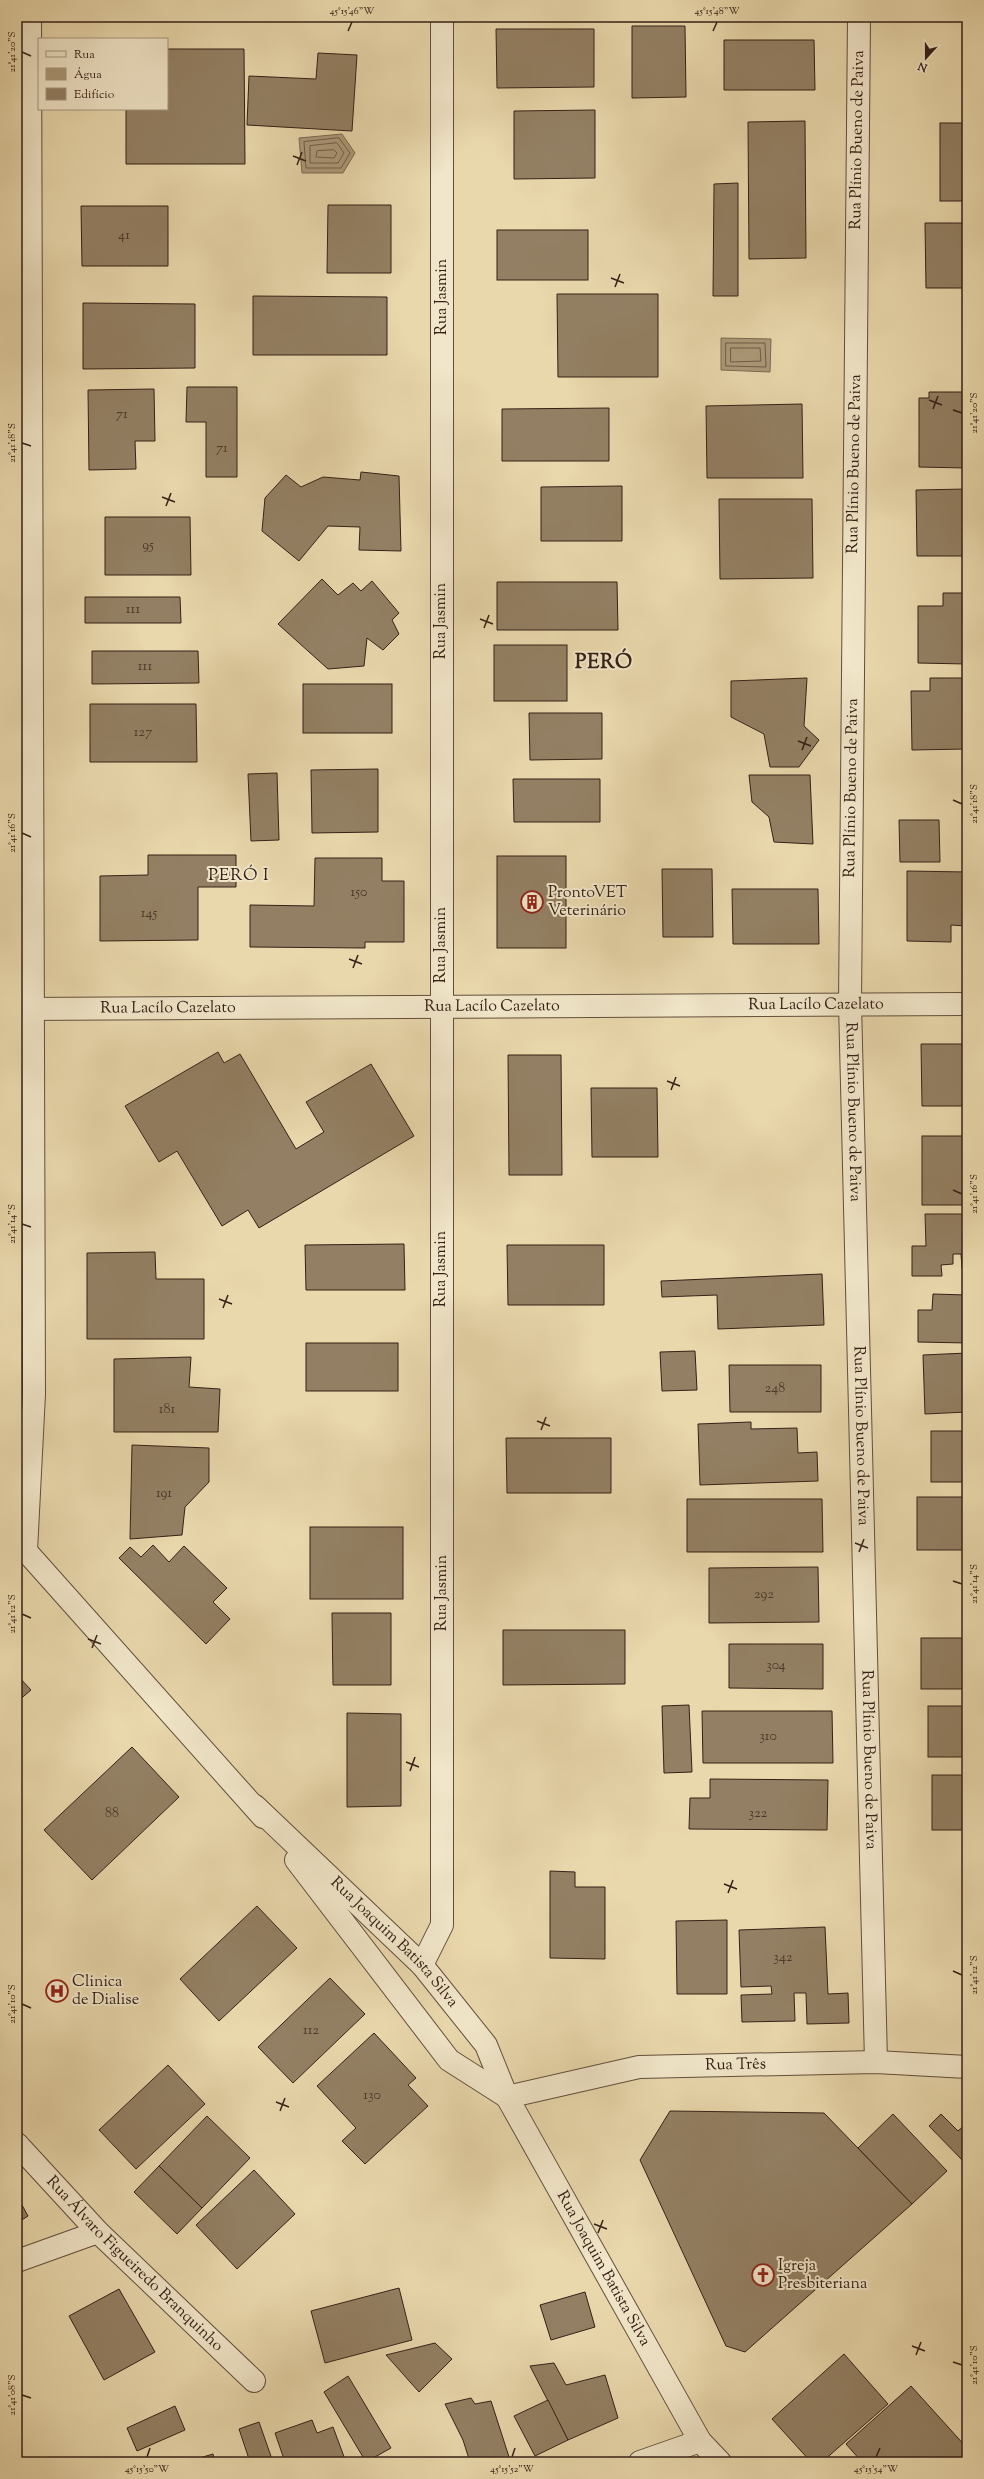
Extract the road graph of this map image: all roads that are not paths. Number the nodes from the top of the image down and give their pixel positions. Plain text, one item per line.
1 (30, 17) edge
2 (442, 17) edge
3 (859, 17) edge
4 (850, 1003) junction
5 (967, 1004) edge
6 (441, 1006) junction
7 (25, 1009) edge
8 (22, 1546) edge
9 (255, 1806) junction
10 (422, 1965) junction
11 (876, 2062) junction
12 (967, 2067) edge
13 (508, 2097) junction
14 (17, 2144) edge
15 (98, 2232) junction
16 (17, 2261) edge
17 (254, 2381) dead end
18 (700, 2440) junction
19 (640, 2462) edge
20 (720, 2462) edge

1 - 7 street
2 - 6 street, Rua Jasmin
3 - 4 street, Rua Plínio Bueno de Paiva
4 - 5 street, Rua Lacílo Cazelato
4 - 6 street, Rua Lacílo Cazelato
4 - 11 street, Rua Plínio Bueno de Paiva
6 - 7 street, Rua Lacílo Cazelato
6 - 10 street, Rua Jasmin
7 - 8 street
8 - 9 street, Rua Joaquim Batista Silva
9 - 10 street, Rua Joaquim Batista Silva
9 - 13 street, Rua Joaquim Batista Silva
10 - 13 street, Rua Joaquim Batista Silva
11 - 12 street, Rua Três
11 - 13 street, Rua Três
13 - 18 street, Rua Joaquim Batista Silva
14 - 15 street, Rua Álvaro Figueiredo Branquinho
15 - 16 street
15 - 17 street, Rua Álvaro Figueiredo Branquinho
18 - 19 street
18 - 20 street, Rua Joaquim Batista Silva

